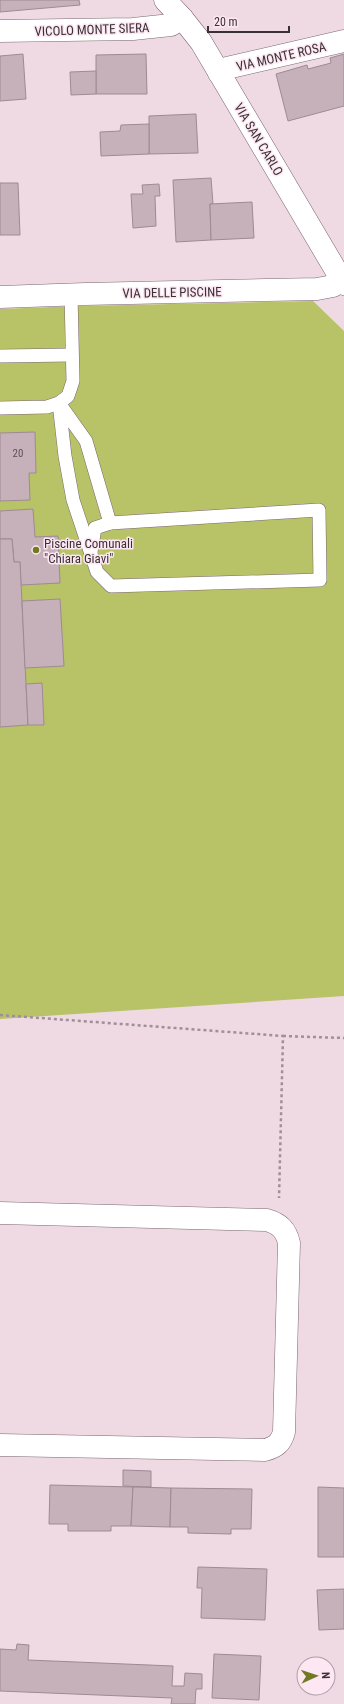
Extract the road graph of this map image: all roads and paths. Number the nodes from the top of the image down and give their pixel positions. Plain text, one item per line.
1 (165, 0) edge
2 (182, 18) junction
3 (0, 31) edge
4 (344, 41) edge
5 (219, 73) junction
6 (343, 282) edge
7 (71, 294) junction
8 (0, 297) edge
9 (72, 355) junction
10 (0, 356) edge
11 (59, 403) junction
12 (0, 408) edge
13 (110, 523) junction
14 (91, 554) junction
15 (0, 1015) edge
16 (283, 1036) junction
17 (344, 1038) edge
18 (0, 1213) edge
19 (276, 1222) junction
20 (0, 1445) edge

1 - 2 street, VIA SAN CARLO
2 - 3 street, VICOLO MONTE SIERA
2 - 5 street, VIA SAN CARLO
4 - 5 street, VIA MONTE ROSA
5 - 6 street, VIA SAN CARLO
6 - 7 street, VIA DELLE PISCINE
7 - 8 street, VIA DELLE PISCINE
7 - 9 lane
9 - 10 lane
9 - 11 lane
11 - 12 lane
11 - 13 lane
11 - 14 lane
13 - 14 lane
13 - 14 lane
15 - 16 path
16 - 17 path
16 - 19 path
18 - 19 street
19 - 20 street

